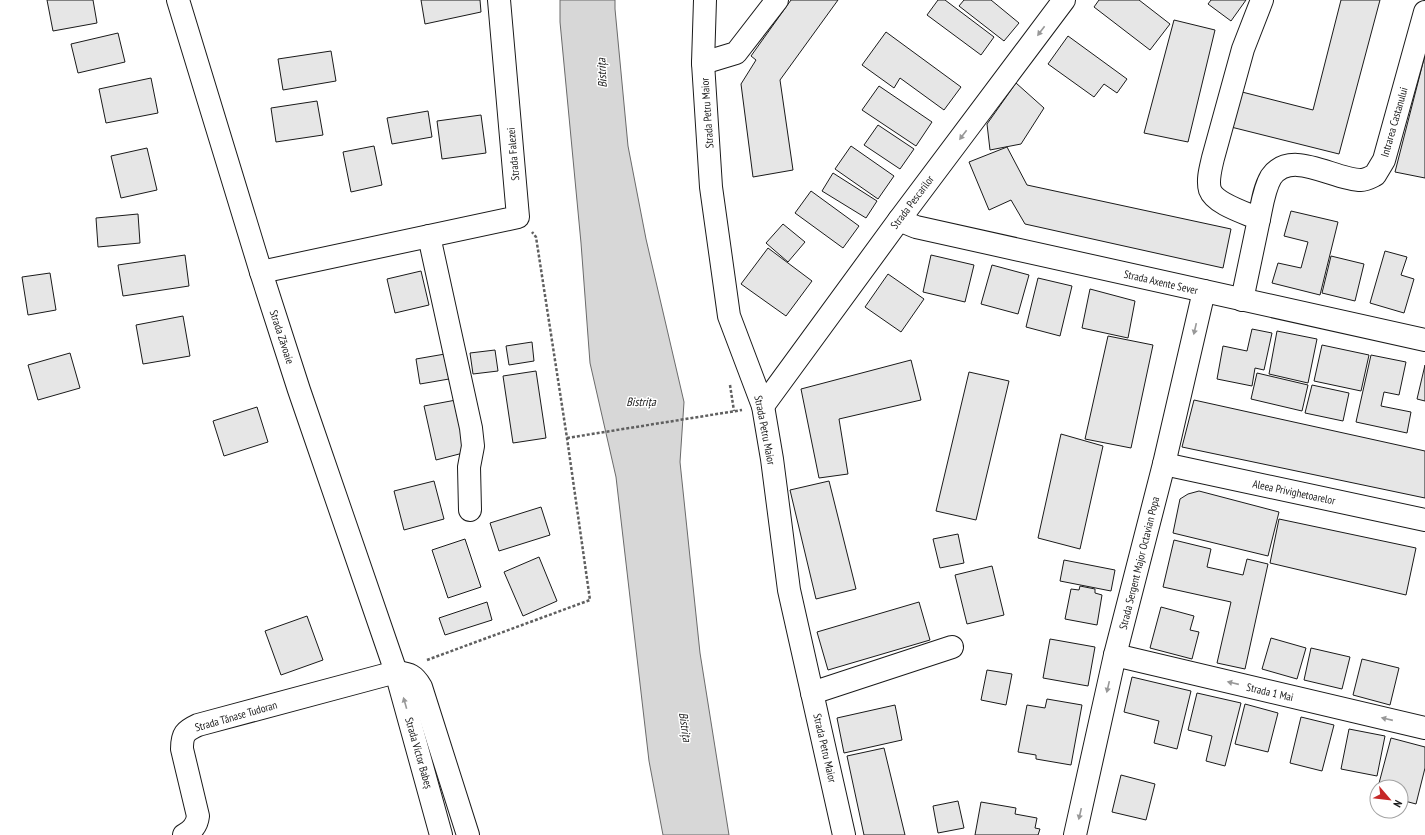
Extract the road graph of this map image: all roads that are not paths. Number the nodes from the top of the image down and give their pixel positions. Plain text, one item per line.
1 (178, 0) edge
2 (500, 0) edge
3 (706, 0) edge
4 (777, 0) edge
5 (1064, 0) edge
6 (1262, 0) edge
7 (1425, 12) edge
8 (704, 63) junction
9 (1259, 219) junction
10 (899, 220) junction
11 (429, 236) junction
12 (261, 272) junction
13 (1204, 291) junction
14 (1242, 300) junction
15 (1425, 340) edge
16 (763, 406) junction
17 (1164, 464) junction
18 (470, 510) dead end
19 (1425, 520) edge
20 (952, 647) dead end
21 (1116, 655) junction
22 (396, 672) junction
23 (812, 693) junction
24 (1425, 728) edge
25 (184, 835) edge
26 (442, 835) edge
27 (468, 835) edge
28 (844, 835) edge
29 (1075, 835) edge

1 - 12 street, Strada Zăvoaie
2 - 11 street, Strada Falezei
3 - 8 street, Strada Petru Maior
4 - 8 street
5 -> 10 street, Strada Pescarilor
6 - 9 street
7 - 9 street, Intrarea Castanului
8 - 16 street, Strada Petru Maior
9 - 14 street, Intrarea Castanului
10 - 13 street, Strada Axente Sever
10 - 16 street, Strada Pescarilor
11 - 12 street
11 - 18 street
12 - 22 street, Strada Zăvoaie
13 - 14 street, Strada Axente Sever
13 -> 17 street, Strada Sergent Major Octavian Popa
14 - 15 street, Strada Axente Sever
16 - 23 street, Strada Petru Maior
17 - 19 street, Aleea Privighetoarelor
17 - 21 street, Strada Sergent Major Octavian Popa
20 - 23 street
24 -> 21 street, Strada 1 Mai
21 -> 29 street, Strada Sergent Major Octavian Popa
22 - 25 street, Strada Tănase Tudoran
26 -> 22 street, Strada Victor Babeș
22 - 27 street
23 - 28 street, Strada Petru Maior

